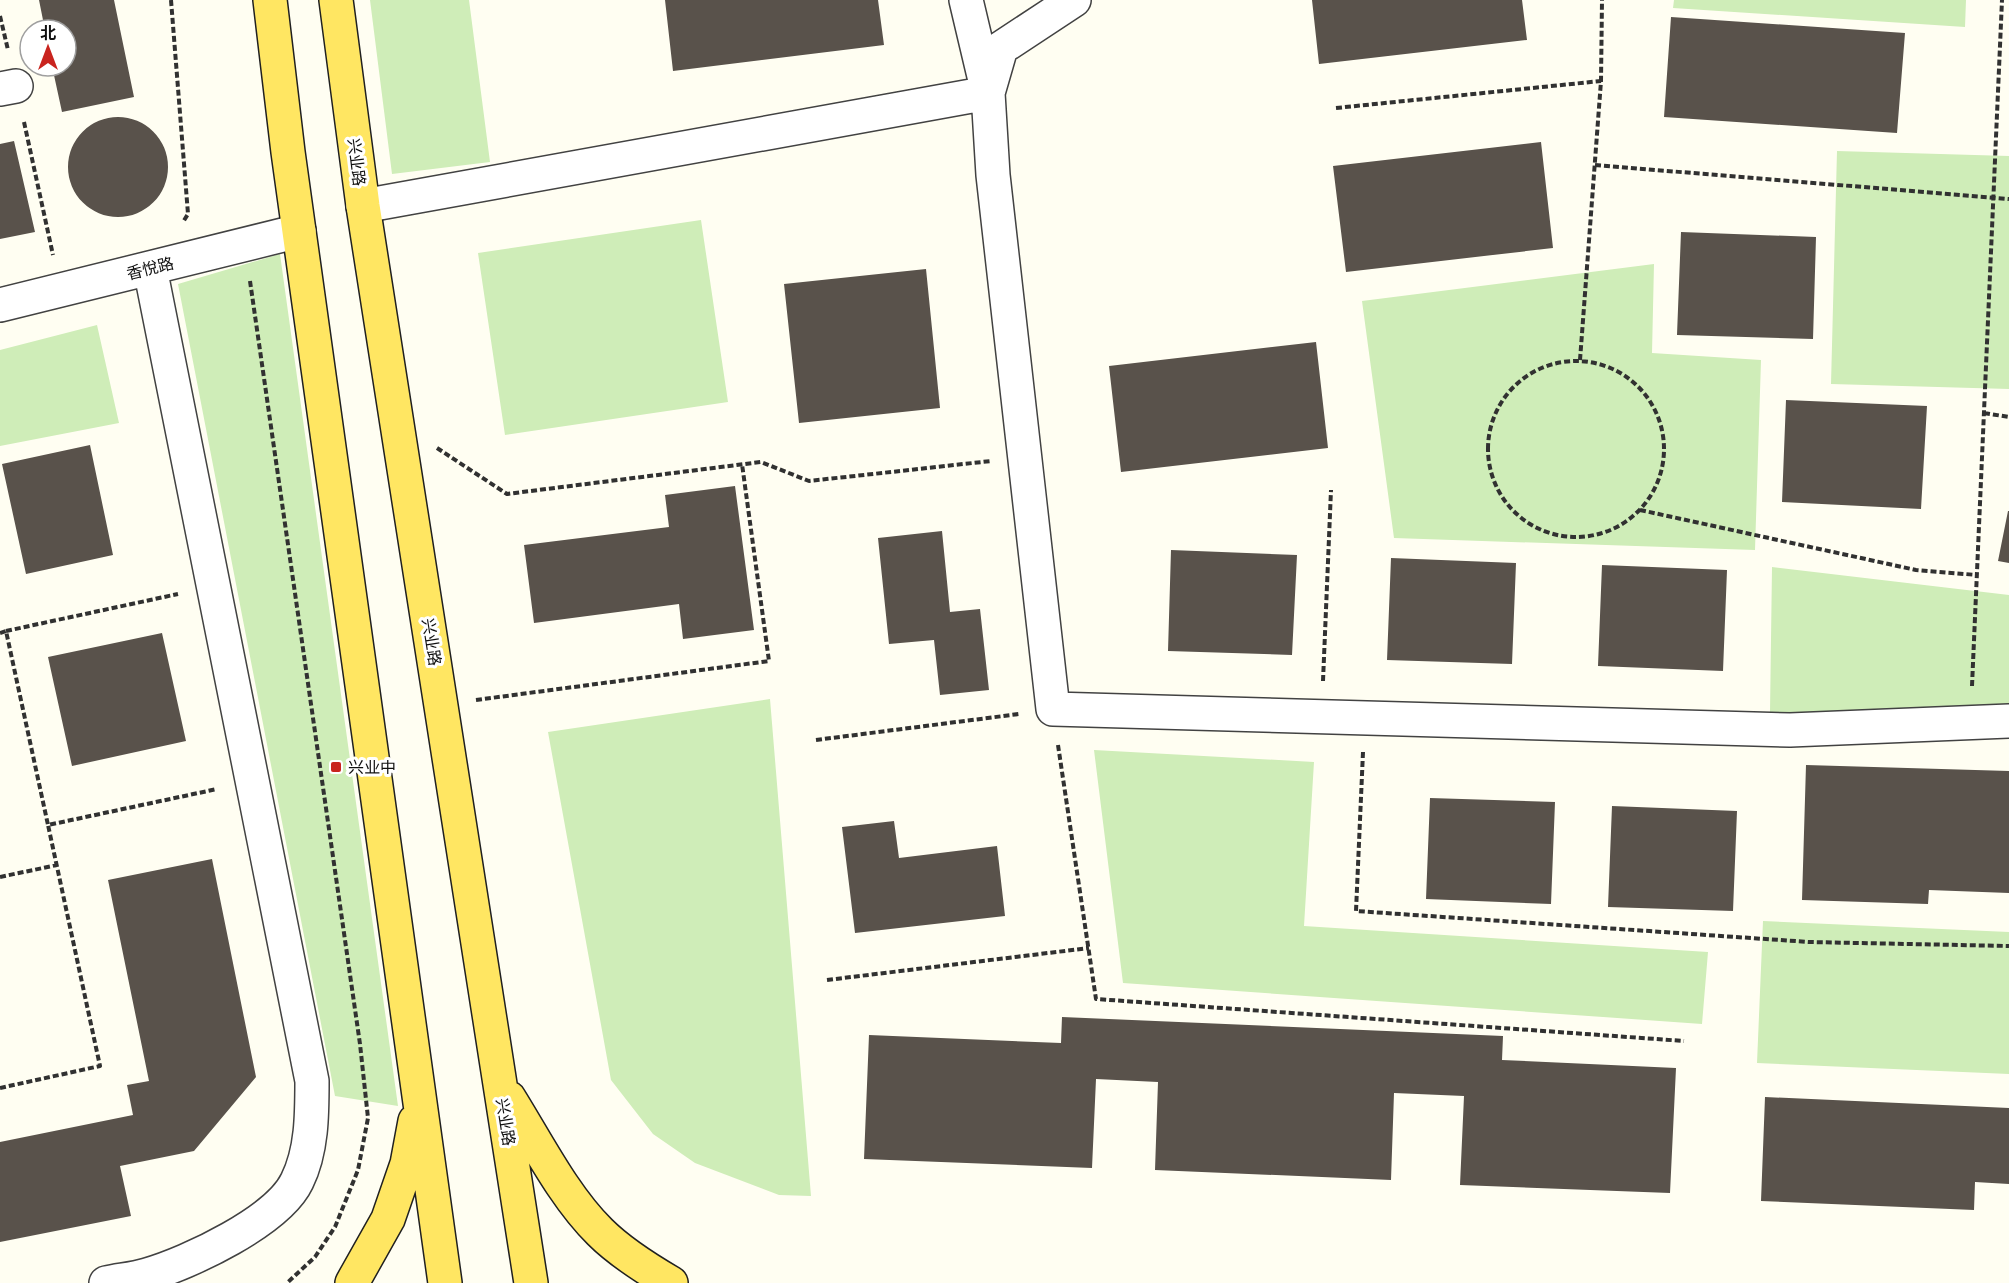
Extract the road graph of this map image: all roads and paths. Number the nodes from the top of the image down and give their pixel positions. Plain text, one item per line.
1 (171, 0) edge
2 (270, 0) edge
3 (336, 0) edge
4 (966, 0) edge
5 (1074, 0) edge
6 (1602, 0) edge
7 (2002, 0) edge
8 (0, 16) edge
9 (1601, 81) junction
10 (8, 87) edge
11 (988, 93) junction
12 (1336, 108) dead end
13 (1595, 165) junction
14 (1994, 197) junction
15 (2009, 200) edge
16 (363, 206) junction
17 (182, 223) dead end
18 (299, 231) junction
19 (244, 245) junction
20 (150, 268) junction
21 (61, 290) junction
22 (0, 305) edge
23 (1580, 360) junction
24 (1984, 413) junction
25 (2009, 417) edge
26 (397, 421) junction
27 (1024, 457) junction
28 (742, 464) junction
29 (1331, 490) dead end
30 (1640, 510) junction
31 (1977, 575) junction
32 (213, 586) junction
33 (6, 631) junction
34 (0, 633) edge
35 (442, 705) junction
36 (1053, 709) junction
37 (1321, 717) junction
38 (1364, 718) junction
39 (2009, 721) edge
40 (1971, 723) junction
41 (816, 740) dead end
42 (253, 781) junction
43 (48, 825) junction
44 (57, 865) junction
45 (0, 877) edge
46 (2009, 946) edge
47 (1089, 948) junction
48 (827, 980) dead end
49 (1684, 1041) dead end
50 (501, 1085) junction
51 (0, 1088) edge
52 (419, 1095) junction
53 (106, 1283) edge
54 (286, 1283) edge
55 (352, 1283) edge
56 (445, 1283) edge
57 (531, 1283) edge
58 (671, 1283) edge

1 - 17 path
2 - 18 main road
3 - 16 main road, 兴业路
4 - 11 street
5 - 11 street
6 - 9 path
7 - 14 path
8 - 10 path
9 - 12 path
9 - 13 path
10 - 21 path
11 - 16 street
11 - 27 street
13 - 14 path
13 - 23 path
14 - 15 path
14 - 24 path
16 - 26 main road, 兴业路
18 - 19 street, 香悅路
18 - 52 main road
19 - 20 street, 香悅路
19 - 54 path
20 - 21 street, 香悅路
20 - 32 street
21 - 22 street, 香悅路
23 - 30 path
23 - 30 path
24 - 25 path
24 - 31 path
26 - 28 path
26 - 35 main road, 兴业路
27 - 28 path
27 - 36 street
28 - 35 path
29 - 37 path
30 - 31 path
31 - 40 path
32 - 33 path
32 - 42 street
33 - 34 path
33 - 43 path
35 - 50 main road, 兴业路
36 - 37 street
36 - 41 path
36 - 47 path
37 - 38 street
38 - 40 street
38 - 46 path
39 - 40 street
42 - 43 path
42 - 53 street
43 - 44 path
44 - 45 path
44 - 51 path
47 - 48 path
47 - 49 path
50 - 57 main road, 兴业路
50 - 58 main road
52 - 55 main road
52 - 56 main road

